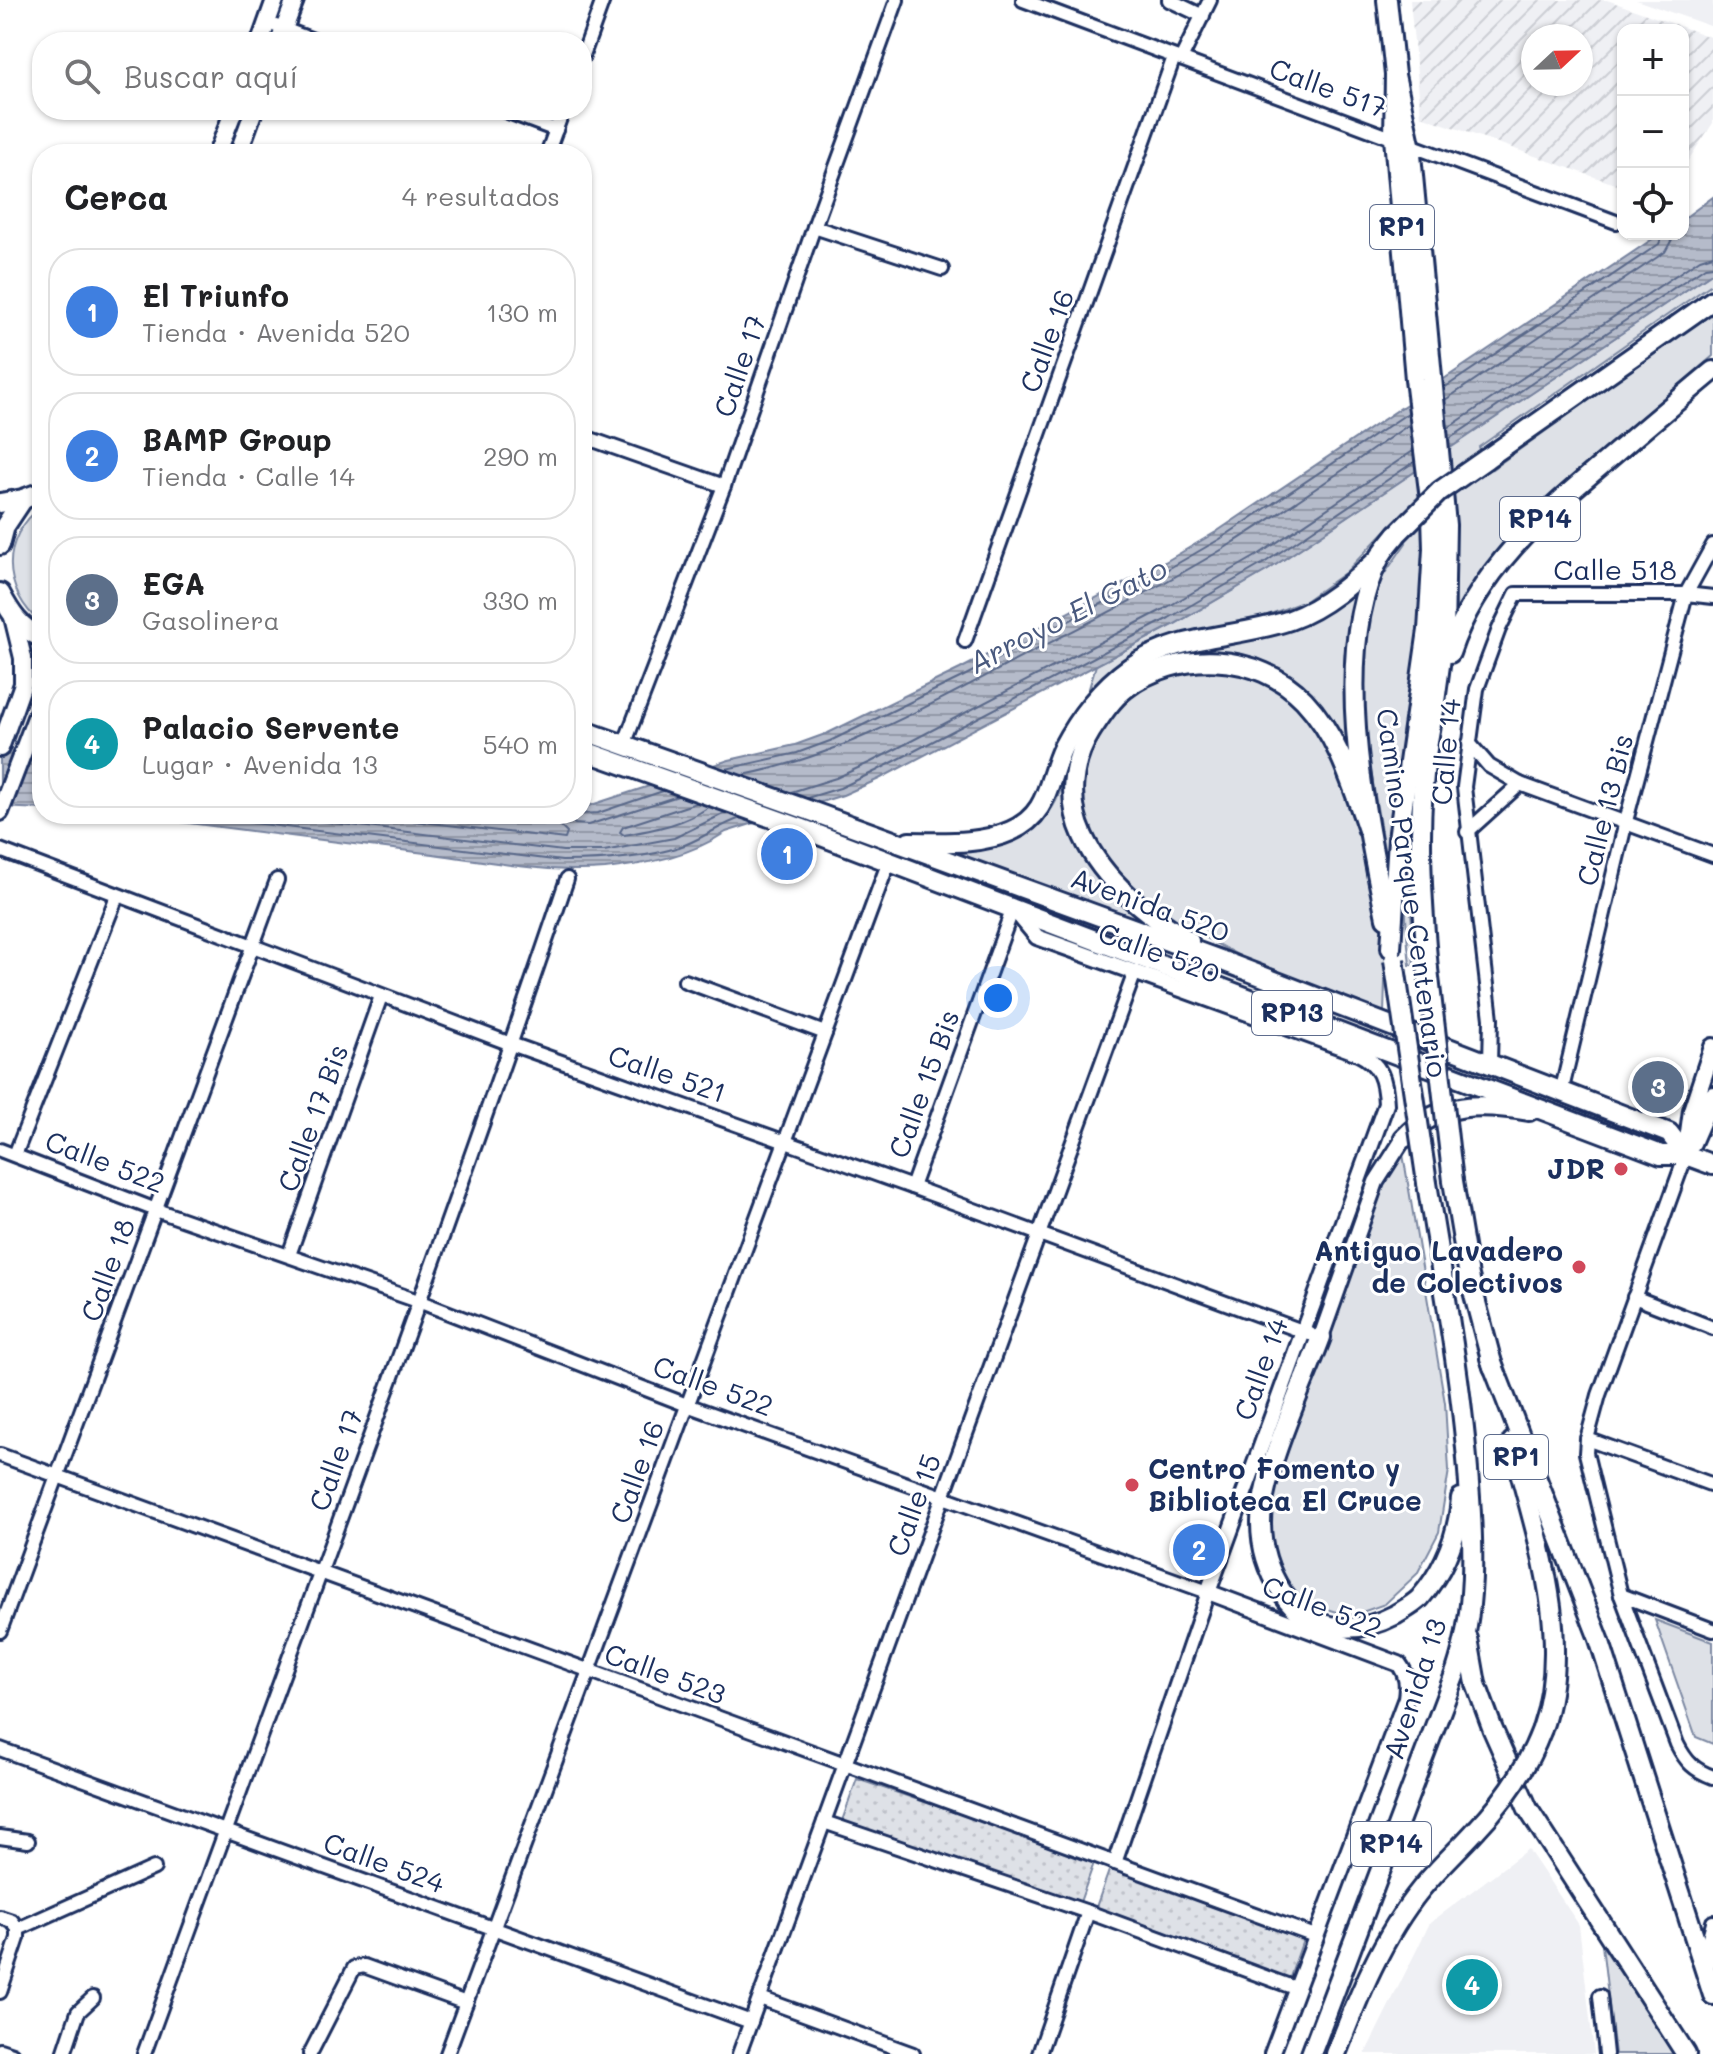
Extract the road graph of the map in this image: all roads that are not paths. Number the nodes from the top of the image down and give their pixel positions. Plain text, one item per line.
1 (275, 0) edge
2 (295, 0) edge
3 (603, 0) edge
4 (897, 0) edge
5 (1023, 0) edge
6 (1169, 0) edge
7 (1210, 0) edge
8 (1387, 0) edge
9 (1203, 16) junction
10 (267, 23) junction
11 (264, 32) edge
12 (277, 32) edge
13 (283, 32) edge
14 (591, 32) edge
15 (1178, 58) junction
16 (230, 120) edge
17 (250, 120) edge
18 (530, 120) edge
19 (560, 120) edge
20 (556, 130) junction
21 (1402, 141) junction
22 (221, 144) edge
23 (242, 144) edge
24 (551, 144) edge
25 (1616, 222) dead end
26 (814, 227) junction
27 (942, 269) dead end
28 (1713, 300) edge
29 (1713, 371) edge
30 (592, 440) edge
31 (1434, 464) junction
32 (724, 486) junction
33 (32, 496) edge
34 (23, 499) junction
35 (0, 503) edge
36 (0, 545) edge
37 (1713, 545) edge
38 (1379, 558) junction
39 (0, 593) edge
40 (1516, 594) joint
41 (1686, 594) junction
42 (1713, 597) edge
43 (13, 617) junction
44 (32, 633) edge
45 (965, 641) dead end
46 (1433, 716) junction
47 (32, 728) edge
48 (592, 734) edge
49 (1469, 743) junction
50 (624, 745) junction
51 (0, 747) edge
52 (592, 754) edge
53 (1520, 784) junction
54 (0, 812) edge
55 (1626, 821) junction
56 (1368, 830) junction
57 (1467, 832) junction
58 (894, 841) junction
59 (0, 850) edge
60 (1713, 855) edge
61 (889, 861) junction
62 (567, 879) dead end
63 (277, 880) dead end
64 (117, 896) junction
65 (1013, 908) junction
66 (252, 948) junction
67 (1392, 954) junction
68 (1220, 960) junction
69 (1135, 972) junction
70 (685, 981) dead end
71 (381, 996) junction
72 (825, 1033) junction
73 (511, 1044) junction
74 (1713, 1047) edge
75 (1490, 1064) junction
76 (1382, 1074) joint
77 (1561, 1093) junction
78 (1713, 1095) edge
79 (1571, 1119) junction
80 (1404, 1138) joint
81 (785, 1141) junction
82 (0, 1150) edge
83 (15, 1155) junction
84 (1686, 1155) junction
85 (1713, 1165) edge
86 (1427, 1183) joint
87 (912, 1187) junction
88 (156, 1210) junction
89 (1039, 1236) junction
90 (289, 1255) junction
91 (1634, 1297) junction
92 (418, 1301) junction
93 (1713, 1328) edge
94 (1302, 1331) junction
95 (1321, 1337) junction
96 (1490, 1358) junction
97 (687, 1405) junction
98 (1587, 1439) junction
99 (0, 1455) edge
100 (1468, 1468) junction
101 (57, 1476) junction
102 (1713, 1485) edge
103 (943, 1496) junction
104 (321, 1572) junction
105 (1208, 1592) junction
106 (1621, 1595) junction
107 (1713, 1630) edge
108 (0, 1631) edge
109 (1467, 1633) junction
110 (589, 1672) junction
111 (0, 1749) edge
112 (845, 1765) junction
113 (1713, 1777) edge
114 (824, 1822) junction
115 (225, 1831) junction
116 (0, 1837) edge
117 (28, 1841) dead end
118 (1115, 1863) junction
119 (154, 1868) dead end
120 (1088, 1912) junction
121 (0, 1917) edge
122 (1713, 1922) edge
123 (18, 1929) junction
124 (494, 1929) junction
125 (1315, 1936) junction
126 (1710, 1987) edge
127 (1295, 1988) junction
128 (0, 1992) edge
129 (1600, 1996) dead end
130 (93, 1998) dead end
131 (760, 1998) junction
132 (466, 2003) junction
133 (751, 2022) junction
134 (0, 2050) edge
135 (12, 2054) edge
136 (64, 2054) edge
137 (144, 2054) edge
138 (310, 2054) edge
139 (447, 2054) edge
140 (739, 2054) edge
141 (913, 2054) edge
142 (1039, 2054) edge
143 (1272, 2054) edge
144 (1311, 2054) edge
145 (1336, 2054) edge
146 (1606, 2054) edge
147 (1686, 2054) edge

1 - 10 main road
2 - 13 main road
3 - 14 street
4 - 26 street, Calle 17
5 - 15 street, Calle 517
6 - 9 street
7 - 9 street, Calle 16
8 - 21 main road, RP1
9 - 15 street, Calle 16
10 - 11 main road
10 - 12 street
15 - 21 street, Calle 517
15 - 45 street, Calle 16
16 - 22 main road
17 - 23 main road
18 - 20 street
19 - 20 street
20 - 24 street
21 - 25 street, Calle 517
21 - 31 main road, RP1
21 - 31 main road, RP1
26 - 27 street
26 - 32 street, Calle 17
28 - 38 main road, Camino Parque Centenario / RP14, bridge
29 - 46 main road, Camino Parque Centenario / RP14
30 - 32 street
31 - 46 main road, RP1
31 - 67 main road, RP1
32 - 50 street, Calle 17
33 - 34 main road
34 - 35 main road
34 - 36 main road
37 - 41 street, Calle 13 Bis
38 - 56 main road, Camino Parque Centenario / RP14
38 - 58 main road
39 - 43 main road
40 - 41 street, Calle 518
40 - 49 street, Calle 14
41 - 42 street, Calle 518
41 - 55 street, Calle 13 Bis
43 - 44 main road
43 - 51 main road
46 - 96 main road, Camino Parque Centenario / RP1, bridge
47 - 54 main road
48 - 50 main road, Avenida 520 / RP13
49 - 53 street
49 - 57 street, Calle 14
50 - 58 main road, Avenida 520 / RP13
52 - 61 main road, Avenida 520 / RP13
53 - 55 street
53 - 57 street
55 - 60 street
55 - 77 street, Calle 13 Bis
56 - 67 main road, Camino Parque Centenario / RP14
56 - 68 main road
57 - 75 street, Calle 14
58 - 68 main road, Avenida 520 / RP13
59 - 64 street, Calle 521
61 - 65 main road, Avenida 520 / RP13
61 - 72 street, Calle 16
62 - 73 street, Calle 17
63 - 66 street, Calle 18
64 - 66 street, Calle 521
64 - 83 street
65 - 69 street, Calle 520
65 - 79 main road, Avenida 520 / RP13
65 - 87 street, Calle 15 Bis
66 - 71 street, Calle 521
66 - 88 street, Calle 18
67 - 86 main road, Camino Parque Centenario / RP1, bridge
68 - 75 main road, Avenida 520 / RP13
69 - 76 street, Calle 520
69 - 89 street, Calle 15
70 - 72 street
71 - 73 street, Calle 521
71 - 90 street, Calle 17 Bis
72 - 81 street, Calle 16
73 - 81 street, Calle 521
73 - 92 street, Calle 17
74 - 84 main road
75 - 77 main road, Avenida 520 / RP13
76 - 94 street, Calle 14
77 - 84 main road, Avenida 520 / RP13
78 - 84 main road
79 - 80 main road
79 - 84 main road, Avenida 520 / RP13
80 - 95 street, Calle 14
81 - 87 street, Calle 521
81 - 97 street, Calle 16
82 - 83 street, Calle 522
83 - 88 street, Calle 522
84 - 85 main road, Avenida 520 / RP13
84 - 91 street
86 - 100 main road, Avenida 13 / RP1
87 - 89 street, Calle 521
88 - 90 street, Calle 522
88 - 101 street, Calle 18
89 - 94 street, Calle 521
89 - 103 street, Calle 15
90 - 92 street, Calle 522
91 - 93 street
91 - 98 street
92 - 97 street, Calle 522
92 - 104 street, Calle 17
94 - 95 street, Calle 521
94 - 105 street, Calle 14
95 - 100 main road
96 - 126 main road
96 - 145 main road, RP1, bridge
97 - 103 street, Calle 522
97 - 110 street, Calle 16
98 - 102 street
98 - 106 street
99 - 101 street, Calle 523
100 - 109 main road, Avenida 13 / RP1
101 - 104 street, Calle 523
101 - 108 street, Calle 18
103 - 105 street, Calle 522
103 - 112 street, Calle 15
104 - 110 street, Calle 523
104 - 115 street, Calle 17
105 - 118 street, Calle 14
105 - 125 street, Calle 522
106 - 107 street
106 - 113 street
109 - 144 main road, Avenida 13 / RP14
109 - 147 main road, RP1
110 - 112 street, Calle 523
110 - 124 street, Calle 16
111 - 115 street, Calle 524
112 - 114 street, Calle 15
112 - 118 street, Calle 523
114 - 120 street
114 - 131 street, Calle 15
115 - 124 street, Calle 524
115 - 137 street, Calle 17
116 - 117 street
118 - 125 street, Calle 523
119 - 123 street
120 - 127 street
120 - 142 street
121 - 123 street
122 - 126 street
123 - 128 street
124 - 132 street, Calle 16
124 - 133 street, Calle 524
125 - 127 street
127 - 143 street
129 - 146 street
130 - 136 street
131 - 133 street, Calle 15
131 - 141 street
132 - 138 street
132 - 139 street, Calle 16
133 - 140 street, Calle 15
134 - 135 street

